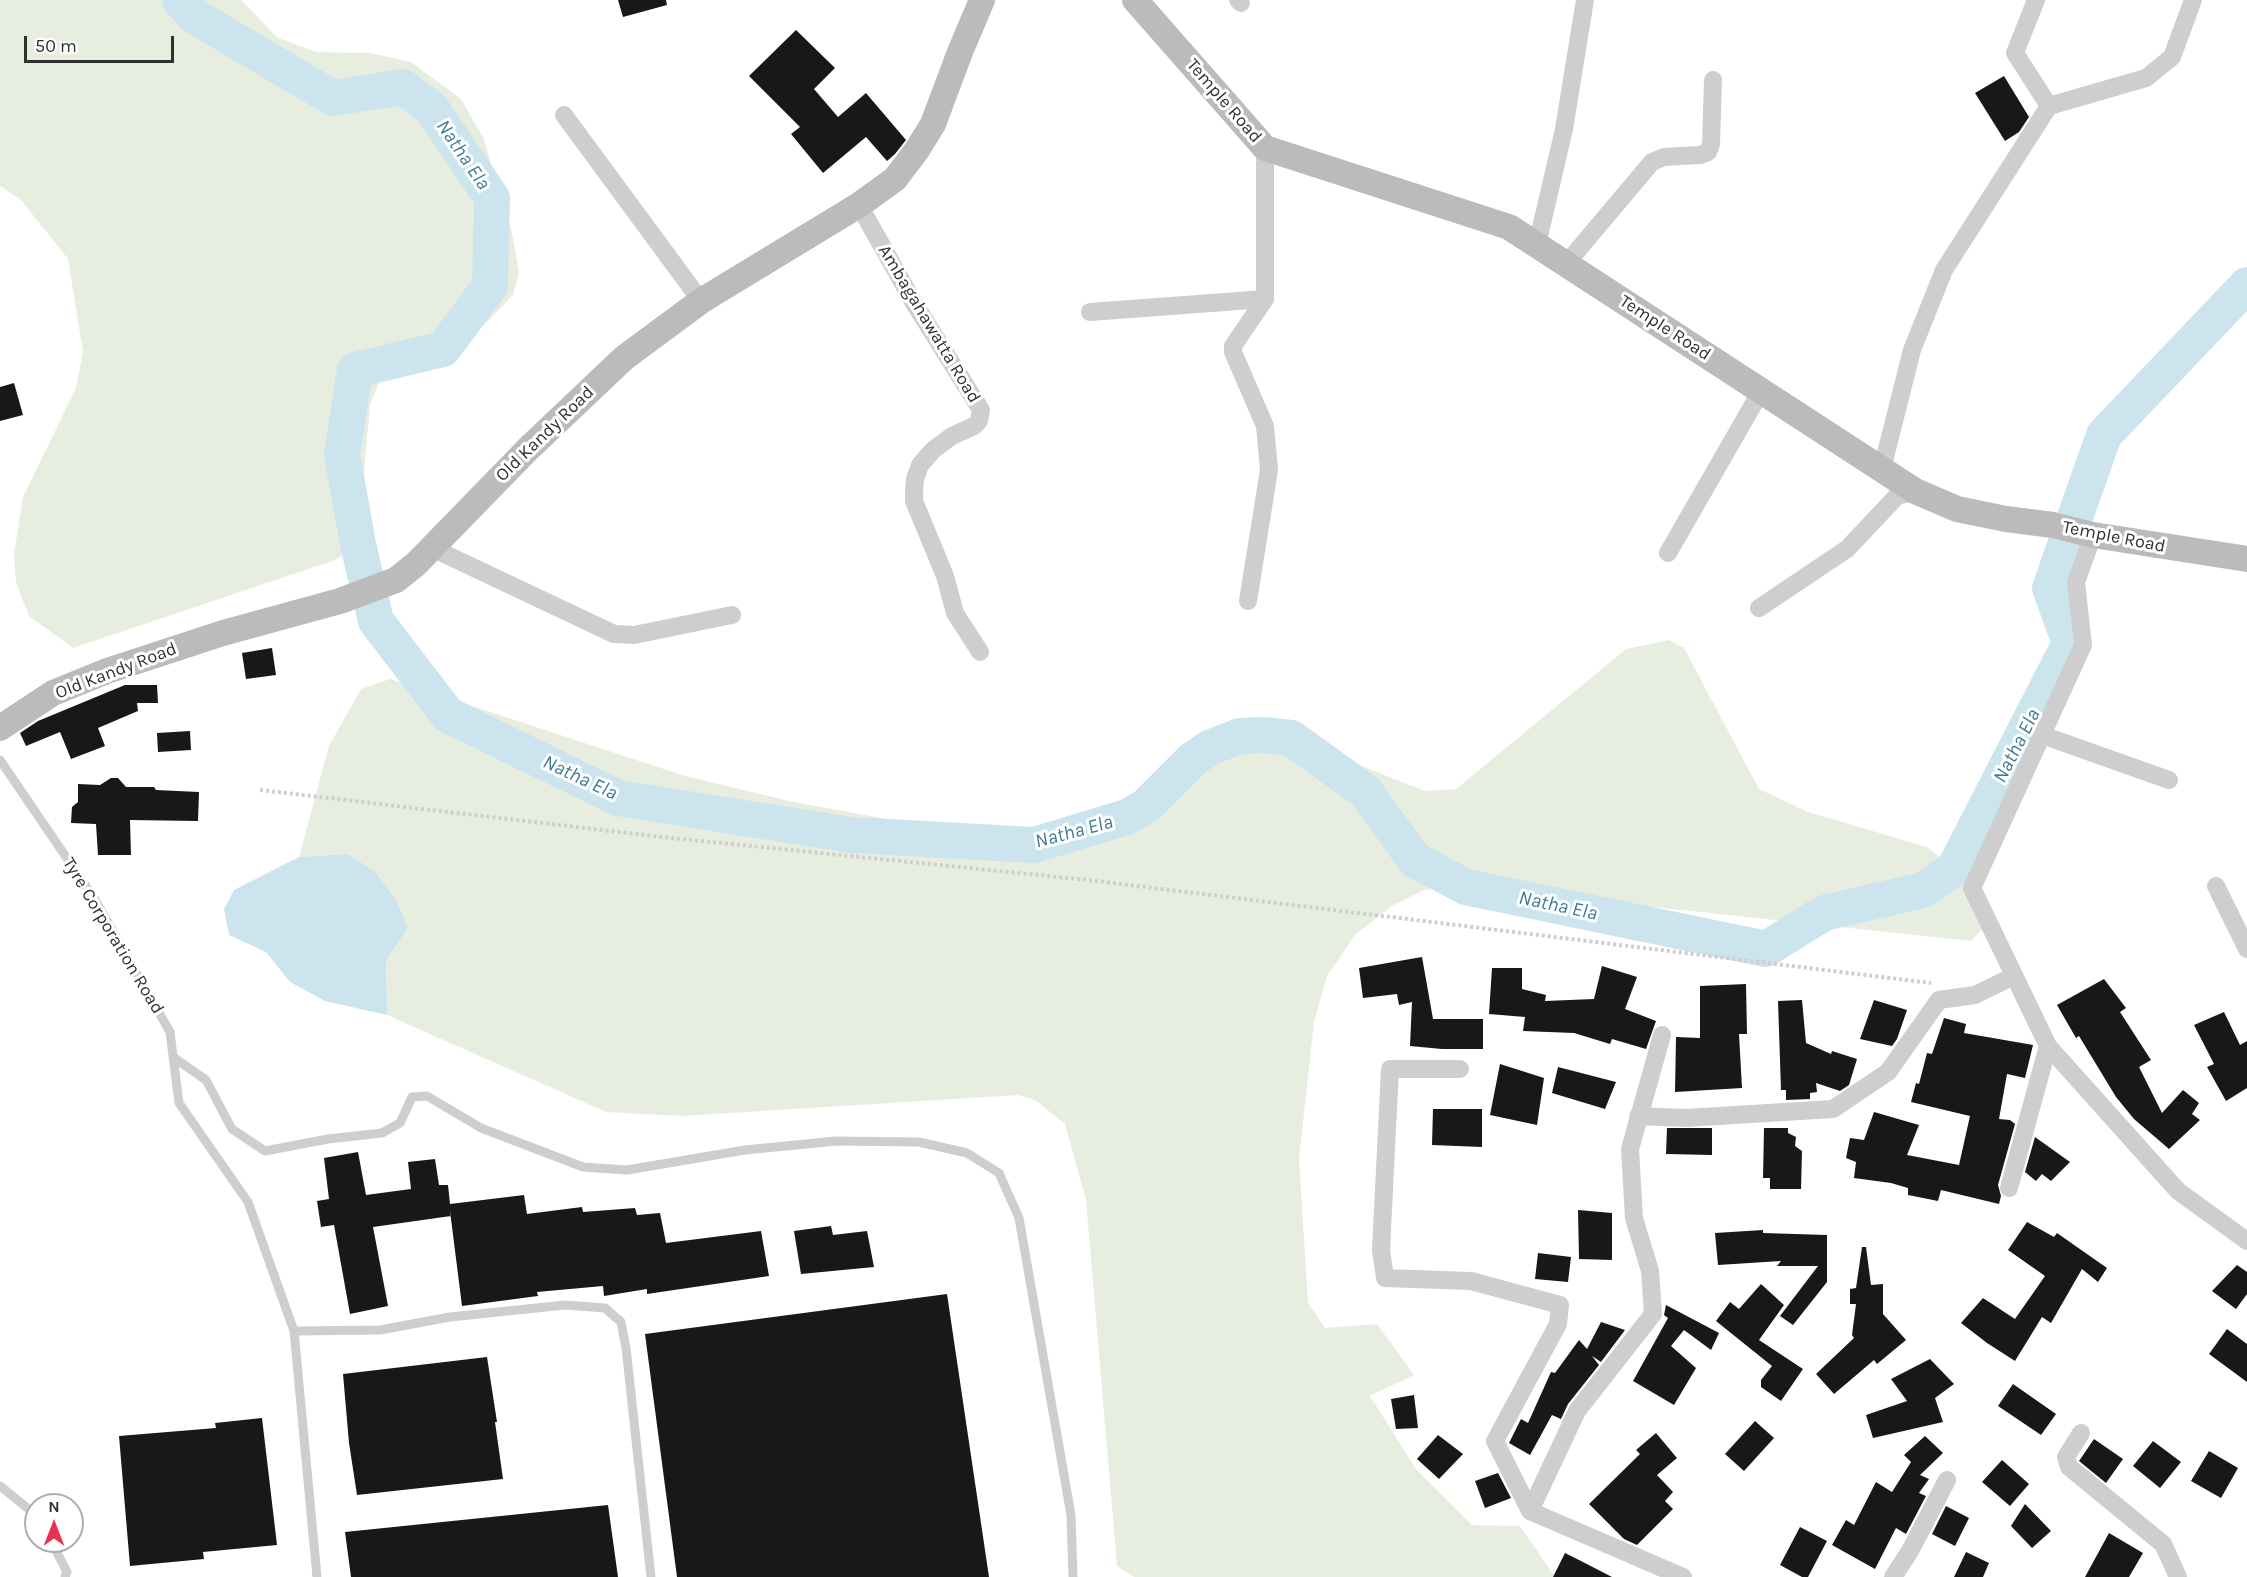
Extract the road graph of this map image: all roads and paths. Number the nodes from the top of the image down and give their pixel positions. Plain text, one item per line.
1 (982, 0) edge
2 (1135, 0) edge
3 (1585, 0) edge
4 (2036, 0) edge
5 (2193, 0) edge
6 (1713, 80) dead end
7 (2049, 106) junction
8 (564, 115) dead end
9 (1265, 148) junction
10 (859, 205) junction
11 (1537, 245) junction
12 (1566, 264) junction
13 (1265, 298) junction
14 (701, 301) junction
15 (1090, 312) dead end
16 (1761, 391) junction
17 (1882, 469) junction
18 (1916, 491) junction
19 (2093, 535) junction
20 (432, 548) junction
21 (1668, 553) dead end
22 (2247, 559) edge
23 (1248, 601) dead end
24 (1759, 608) dead end
25 (732, 615) dead end
26 (980, 652) dead end
27 (0, 728) edge
28 (2042, 735) junction
29 (0, 760) edge
30 (2169, 780) dead end
31 (260, 790) dead end
32 (2216, 886) dead end
33 (2247, 949) edge
34 (2014, 976) junction
35 (1942, 986) dead end
36 (1662, 1035) dead end
37 (2048, 1046) junction
38 (173, 1057) junction
39 (1460, 1069) dead end
40 (1638, 1116) junction
41 (2009, 1188) dead end
42 (2247, 1241) edge
43 (294, 1331) junction
44 (2082, 1433) dead end
45 (1947, 1480) dead end
46 (0, 1486) edge
47 (24, 1505) edge
48 (1530, 1510) junction
49 (57, 1553) edge
50 (65, 1577) edge
51 (317, 1577) edge
52 (651, 1577) edge
53 (1073, 1577) edge
54 (1683, 1577) edge
55 (1893, 1577) edge
56 (2178, 1577) edge

1 - 10 street, Old Kandy Road
2 - 9 street, Temple Road
3 - 11 street
4 - 7 street
5 - 7 street
6 - 12 street
7 - 17 street
8 - 14 street
9 - 11 street, Temple Road
9 - 13 street
10 - 14 street, Old Kandy Road
10 - 26 street, Ambagahawatta Road
11 - 12 street, Temple Road
12 - 16 street, Temple Road
13 - 15 street
13 - 23 street
14 - 20 street, Old Kandy Road
16 - 17 street, Temple Road
16 - 21 street
17 - 18 street, Temple Road
18 - 19 street, Temple Road
18 - 24 street
19 - 22 street, Temple Road
19 - 28 street
20 - 25 street
20 - 27 street, Old Kandy Road
28 - 30 street
28 - 34 street
29 - 38 lane, Tyre Corporation Road
31 - 35 path
32 - 33 street
34 - 37 street
34 - 40 street
36 - 40 street
37 - 41 street
37 - 42 street
38 - 43 lane, Tyre Corporation Road
38 - 53 lane
39 - 48 street
40 - 48 street
43 - 51 lane, Tyre Corporation Road
43 - 52 lane
44 - 56 street
45 - 55 street
46 - 47 lane
48 - 54 street
49 - 50 lane

